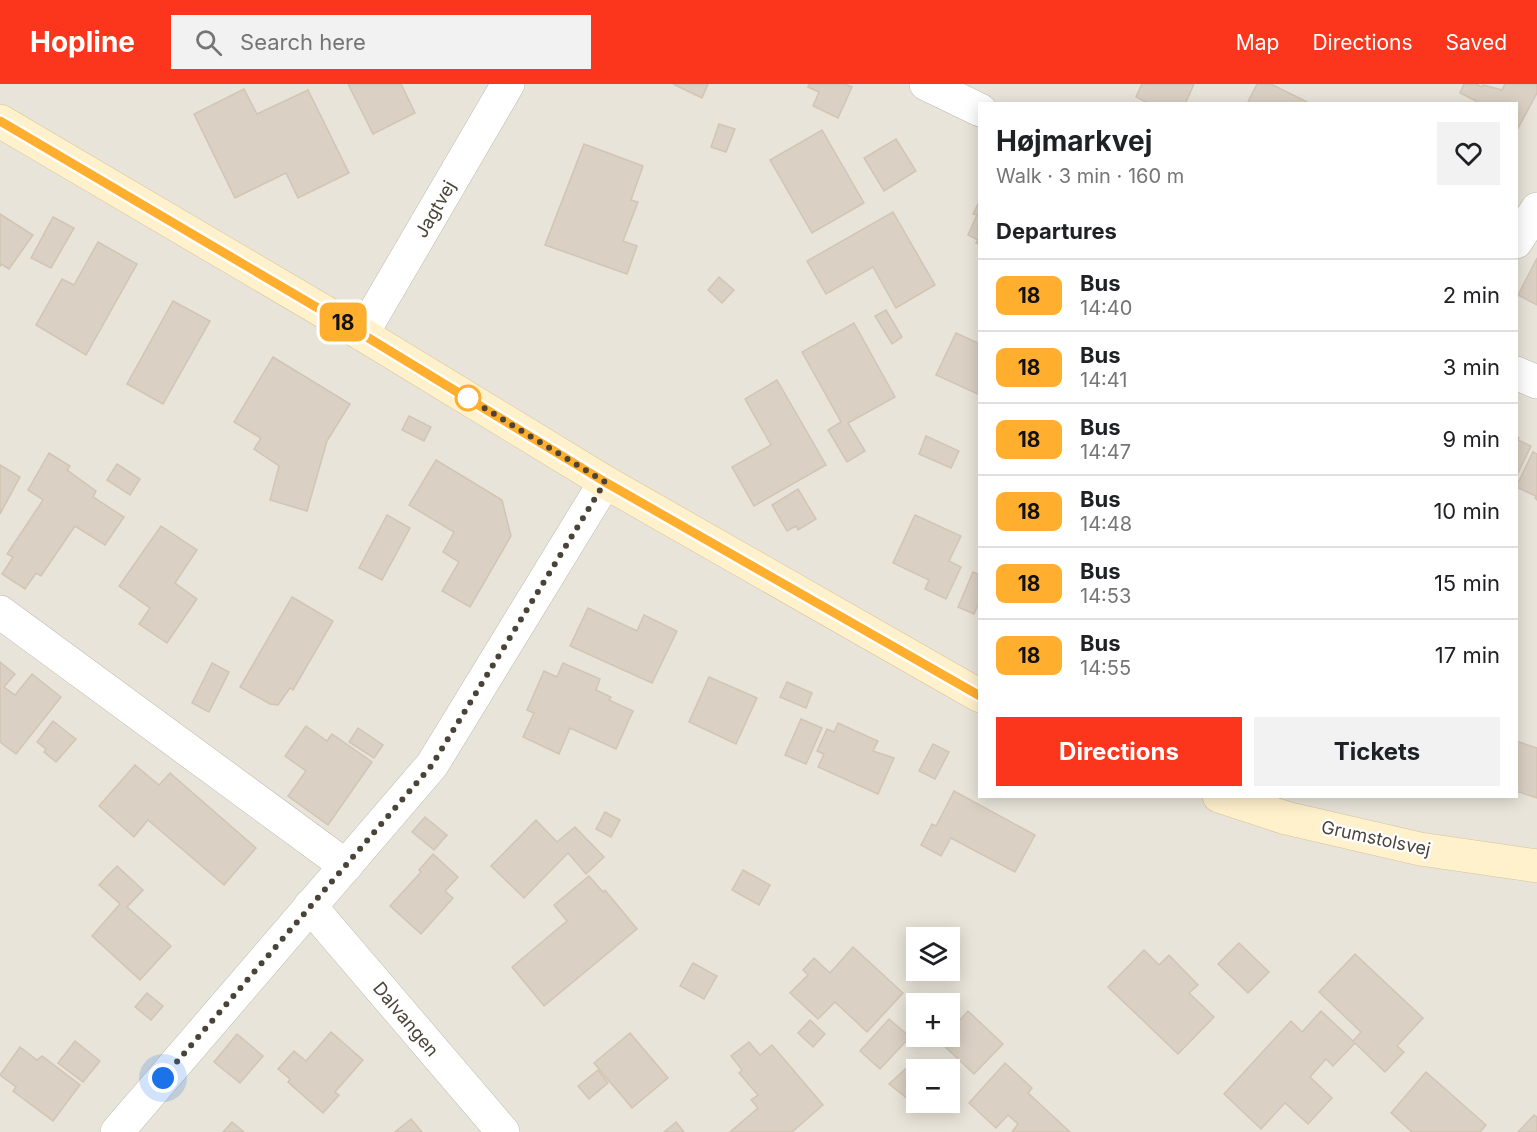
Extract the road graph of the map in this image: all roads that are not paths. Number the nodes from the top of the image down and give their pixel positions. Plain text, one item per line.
1 (508, 84) edge
2 (926, 84) edge
3 (978, 109) edge
4 (0, 121) edge
5 (1537, 209) edge
6 (1518, 239) edge
7 (362, 334) junction
8 (1518, 374) edge
9 (1537, 382) edge
10 (605, 482) junction
11 (0, 612) edge
12 (978, 695) edge
13 (1225, 798) edge
14 (346, 866) junction
15 (1537, 866) edge
16 (310, 906) junction
17 (117, 1132) edge
18 (502, 1132) edge

1 - 7 street, Jagtvej
2 - 3 street
4 - 7 street
5 - 6 street
7 - 10 street
8 - 9 street
10 - 12 street
10 - 14 street
11 - 14 street
13 - 15 street, Grumstolsvej
14 - 16 street
16 - 17 street
16 - 18 street, Dalvangen

